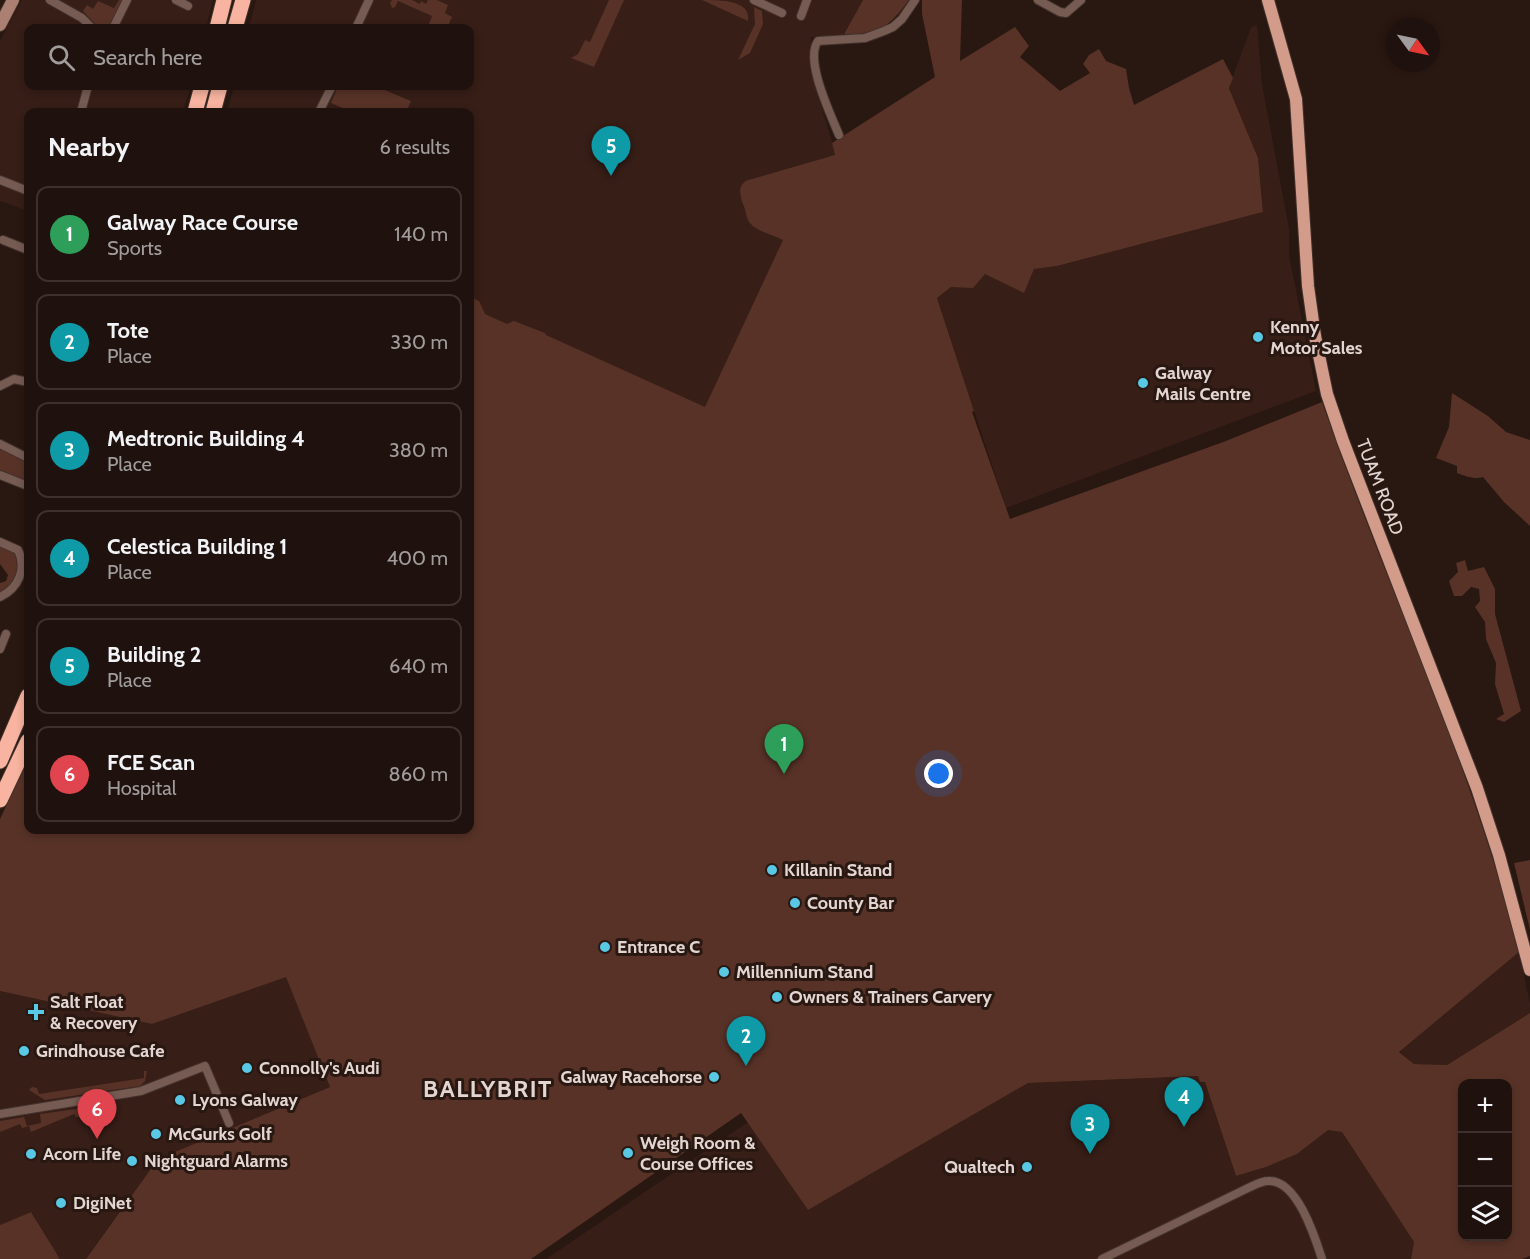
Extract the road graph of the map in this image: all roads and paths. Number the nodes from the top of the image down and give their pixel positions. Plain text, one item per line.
1 (13, 0) edge
2 (50, 0) edge
3 (127, 0) edge
4 (176, 0) edge
5 (243, 0) edge
6 (369, 0) edge
7 (754, 0) edge
8 (807, 0) edge
9 (915, 0) edge
10 (1038, 0) edge
11 (1081, 0) edge
12 (1268, 0) edge
13 (223, 4) edge
14 (188, 6) dead end
15 (782, 13) dead end
16 (801, 16) dead end
17 (0, 24) edge
18 (88, 24) edge
19 (115, 24) edge
20 (218, 24) edge
21 (236, 24) edge
22 (358, 24) edge
23 (87, 90) edge
24 (201, 90) edge
25 (219, 90) edge
26 (330, 90) edge
27 (82, 108) edge
28 (196, 108) edge
29 (214, 108) edge
30 (321, 108) edge
31 (839, 135) dead end
32 (0, 180) edge
33 (24, 189) edge
34 (3, 240) dead end
35 (24, 248) edge
36 (24, 381) edge
37 (0, 386) edge
38 (0, 444) edge
39 (24, 456) edge
40 (0, 475) edge
41 (24, 484) edge
42 (0, 542) edge
43 (0, 597) edge
44 (6, 634) dead end
45 (0, 648) edge
46 (24, 705) edge
47 (24, 749) edge
48 (0, 761) edge
49 (0, 800) edge
50 (1530, 970) edge
51 (0, 1114) edge
52 (230, 1123) dead end
53 (1102, 1259) edge
54 (1322, 1259) edge

1 - 17 main road
2 - 18 street
3 - 19 street
4 - 14 street
5 - 21 highway
6 - 22 street
7 - 15 street
8 - 16 street
9 - 31 street
10 - 11 street
12 - 50 main road, TUAM ROAD
13 - 20 highway
23 - 27 street
24 - 28 highway
25 - 29 highway
26 - 30 street
32 - 33 street
34 - 35 street
36 - 37 street
38 - 39 street
40 - 41 street
42 - 43 street
44 - 45 street
46 - 48 highway
47 - 49 highway
51 - 52 street
53 - 54 street

